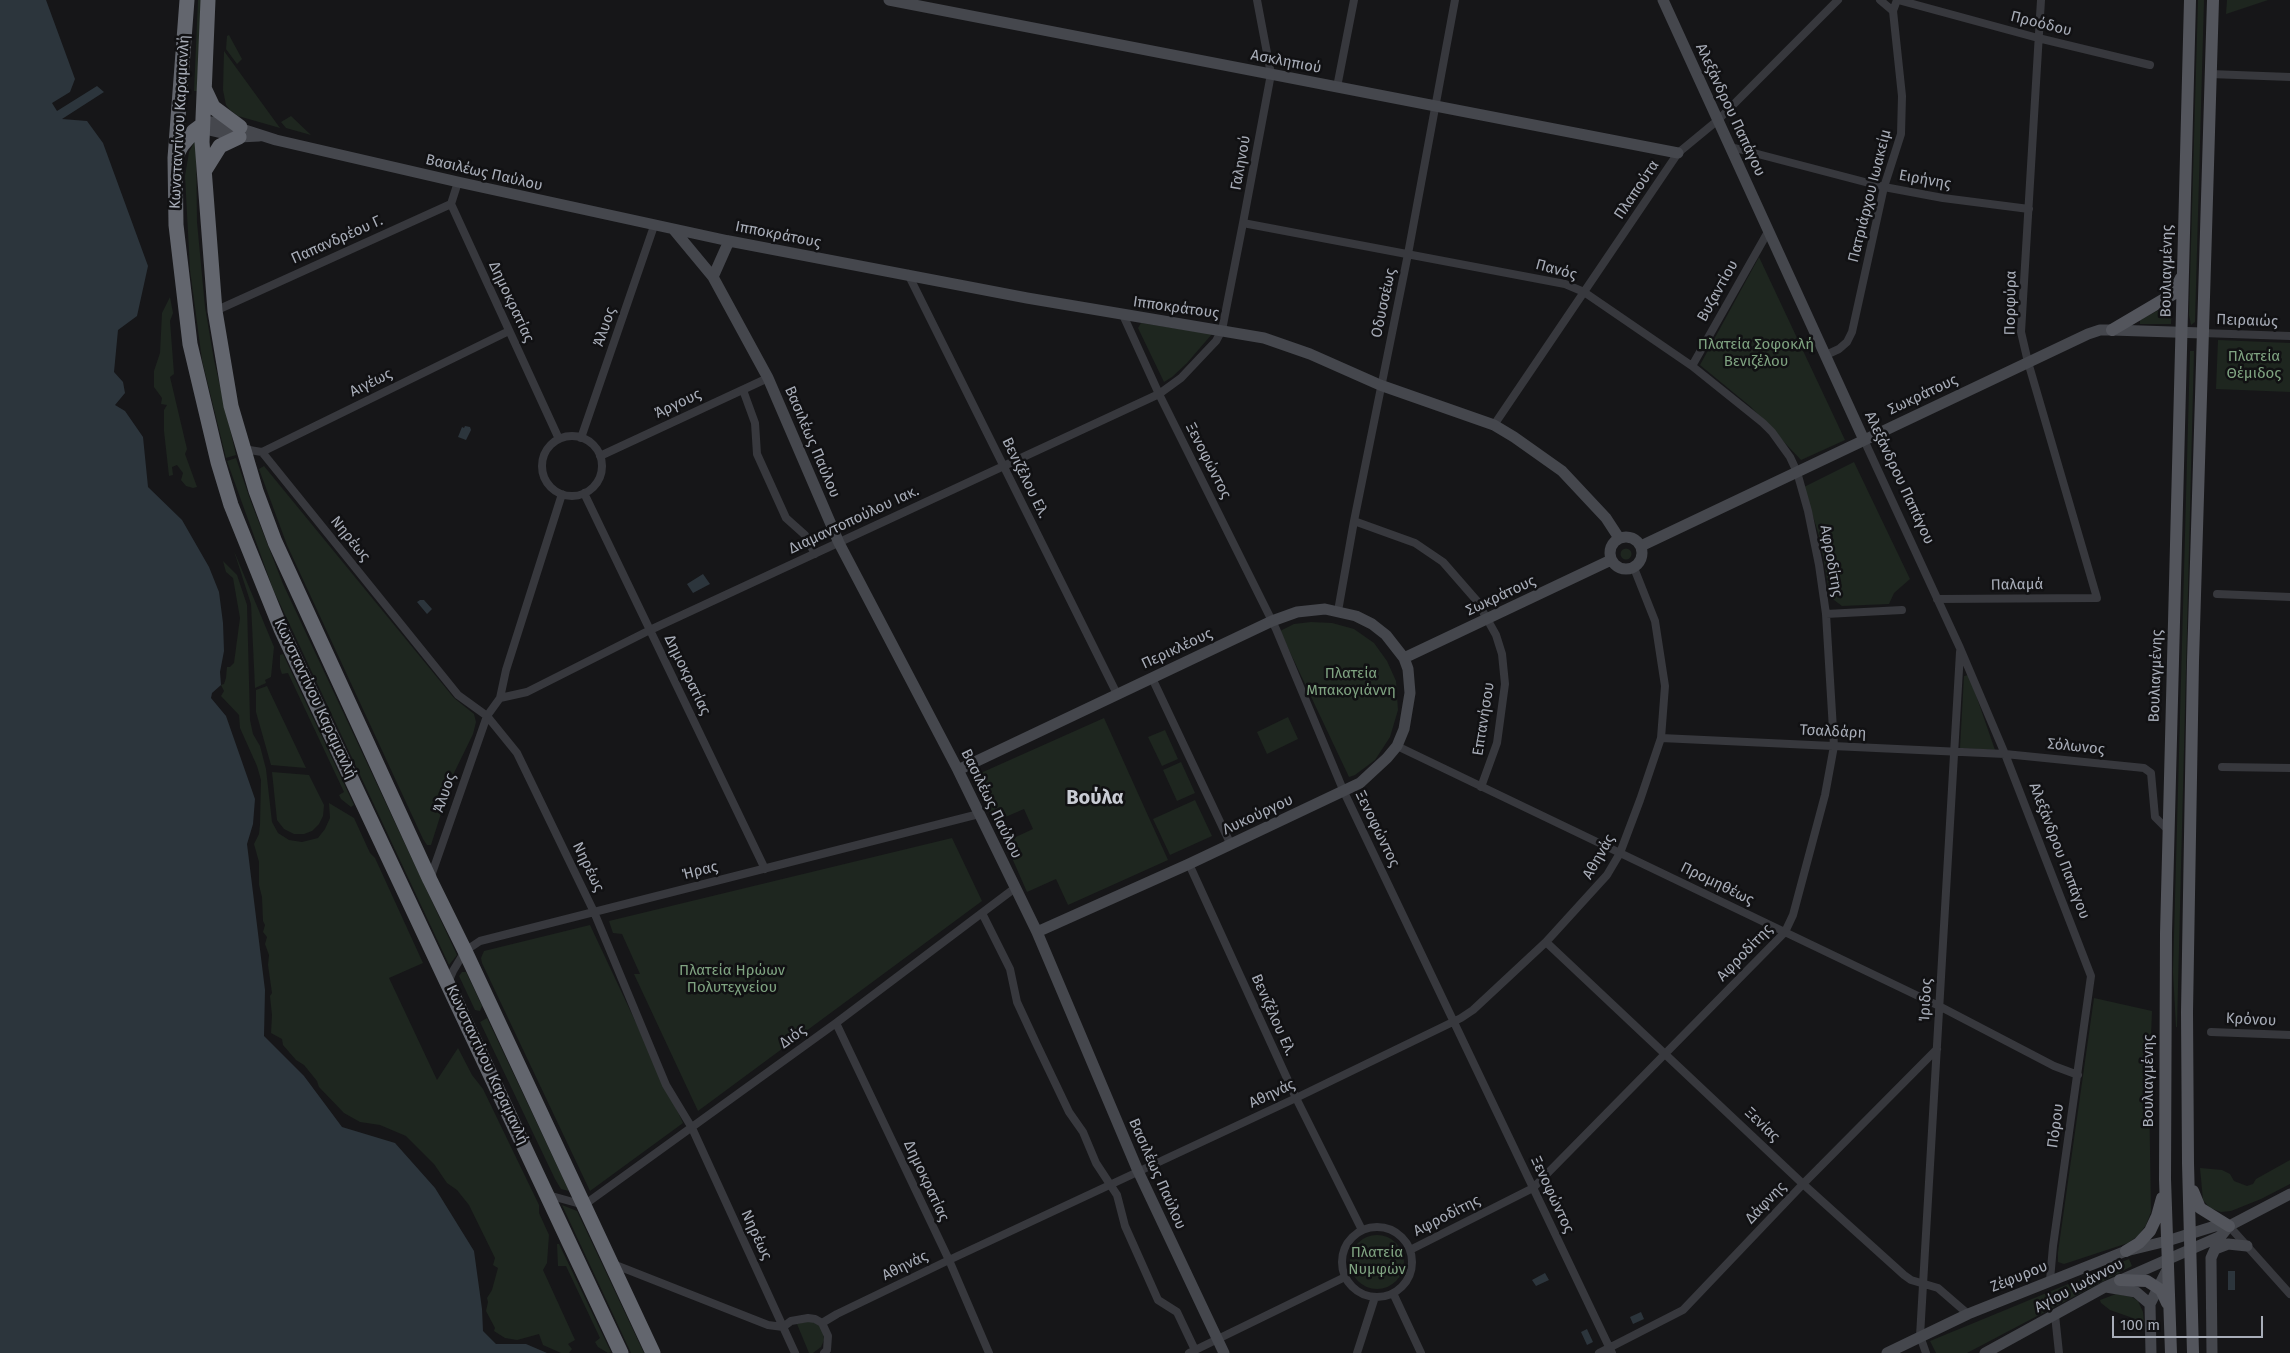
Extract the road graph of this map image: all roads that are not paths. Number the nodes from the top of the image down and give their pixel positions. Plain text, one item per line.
1 (187, 0) edge
2 (208, 0) edge
3 (889, 0) edge
4 (1257, 0) edge
5 (1354, 0) edge
6 (1455, 0) edge
7 (1664, 0) edge
8 (1838, 0) edge
9 (1880, 0) edge
10 (1897, 0) edge
11 (2041, 0) edge
12 (2190, 0) edge
13 (2213, 0) edge
14 (914, 2) edge
15 (1893, 11) junction
16 (2038, 38) junction
17 (2150, 66) dead end
18 (1271, 74) junction
19 (2210, 74) junction
20 (2290, 77) edge
21 (204, 86) junction
22 (1337, 87) junction
23 (179, 89) junction
24 (1436, 106) junction
25 (1718, 120) junction
26 (202, 126) junction
27 (240, 132) junction
28 (1731, 147) junction
29 (1678, 153) junction
30 (175, 158) junction
31 (205, 174) junction
32 (458, 182) junction
33 (1884, 187) junction
34 (451, 204) junction
35 (2029, 210) junction
36 (1244, 223) junction
37 (654, 226) junction
38 (674, 230) junction
39 (1769, 230) junction
40 (729, 241) junction
41 (1408, 254) junction
42 (908, 274) junction
43 (2183, 274) junction
44 (713, 277) junction
45 (1584, 292) junction
46 (215, 311) junction
47 (1123, 315) junction
48 (1222, 330) junction
49 (2112, 330) junction
50 (509, 331) junction
51 (2182, 332) junction
52 (2202, 333) junction
53 (2290, 336) edge
54 (1826, 355) junction
55 (2028, 362) junction
56 (1692, 366) junction
57 (768, 378) junction
58 (1380, 385) junction
59 (743, 390) junction
60 (1159, 394) junction
61 (1494, 425) junction
62 (581, 438) junction
63 (560, 439) junction
64 (1864, 440) junction
65 (243, 449) junction
66 (262, 452) junction
67 (600, 456) junction
68 (1003, 465) junction
69 (1797, 472) junction
70 (584, 493) junction
71 (562, 494) junction
72 (1354, 521) junction
73 (1619, 538) junction
74 (839, 542) junction
75 (1640, 546) junction
76 (814, 554) junction
77 (1611, 560) junction
78 (1634, 568) junction
79 (2217, 594) dead end
80 (2290, 597) edge
81 (2097, 598) joint
82 (1937, 599) junction
83 (1902, 610) dead end
84 (1338, 611) junction
85 (1826, 614) junction
86 (1488, 618) junction
87 (1272, 621) junction
88 (650, 630) junction
89 (1960, 648) junction
90 (1404, 658) junction
91 (1152, 678) junction
92 (1117, 694) junction
93 (500, 698) junction
94 (487, 716) junction
95 (1661, 738) junction
96 (1397, 746) junction
97 (1834, 746) junction
98 (1954, 752) junction
99 (2005, 754) junction
100 (2222, 767) dead end
101 (2290, 768) edge
102 (958, 770) junction
103 (1481, 786) junction
104 (1344, 792) junction
105 (979, 814) junction
106 (2168, 830) junction
107 (1231, 844) junction
108 (1620, 853) junction
109 (1190, 864) junction
110 (765, 868) junction
111 (430, 880) junction
112 (1015, 888) junction
113 (594, 912) junction
114 (982, 913) junction
115 (1037, 932) junction
116 (1784, 932) junction
117 (1546, 942) junction
118 (465, 951) junction
119 (2091, 976) joint
120 (448, 983) junction
121 (1939, 1006) junction
122 (1454, 1021) junction
123 (836, 1023) junction
124 (2211, 1032) dead end
125 (2290, 1035) edge
126 (1937, 1049) junction
127 (1667, 1054) junction
128 (2078, 1075) junction
129 (1296, 1098) junction
130 (692, 1128) junction
131 (2188, 1164) junction
132 (1138, 1172) junction
133 (2165, 1178) junction
134 (1111, 1184) junction
135 (1803, 1184) junction
136 (1533, 1188) junction
137 (2290, 1194) edge
138 (548, 1195) junction
139 (584, 1206) junction
140 (2229, 1226) junction
141 (1362, 1230) junction
142 (2190, 1235) junction
143 (2168, 1242) junction
144 (2247, 1246) junction
145 (2190, 1249) junction
146 (1410, 1250) junction
147 (2126, 1251) junction
148 (949, 1260) junction
149 (2168, 1263) junction
150 (611, 1264) junction
151 (1345, 1277) junction
152 (2050, 1280) junction
153 (2120, 1280) junction
154 (1923, 1283) junction
155 (2105, 1287) junction
156 (2158, 1288) junction
157 (1393, 1293) junction
158 (2290, 1294) edge
159 (1375, 1297) junction
160 (2150, 1304) junction
161 (1968, 1314) junction
162 (2055, 1315) junction
163 (822, 1323) junction
164 (2170, 1325) junction
165 (783, 1327) junction
166 (1920, 1336) junction
167 (1218, 1340) junction
168 (826, 1351) edge
169 (1610, 1351) edge
170 (1192, 1352) edge
171 (621, 1353) edge
172 (653, 1353) edge
173 (795, 1353) edge
174 (836, 1353) edge
175 (988, 1353) edge
176 (1224, 1353) edge
177 (1357, 1353) edge
178 (1421, 1353) edge
179 (1599, 1353) edge
180 (1887, 1353) edge
181 (1926, 1353) edge
182 (1985, 1353) edge
183 (2059, 1353) edge
184 (2151, 1353) edge
185 (2170, 1353) edge
186 (2193, 1353) edge
187 (2212, 1353) edge

1 - 23 highway, Κωνσταντίνου Καραμανλή
2 - 21 highway, Κωνσταντίνου Καραμανλή
3 - 14 street, Ασκληπιού
4 - 18 street, Γαληνού
5 - 22 street
6 - 24 street, Οδυσσέως
7 - 25 street, Αλεξάνδρου Παπάγου
8 - 25 street, Πλαπούτα
9 - 15 street
10 - 15 street, Πατριάρχου Ιωακείμ
10 - 16 street, Προόδου
11 - 16 street, Πορφύρα
12 - 43 main road, Βουλιαγμένης
13 - 19 main road
14 - 18 street, Ασκληπιού
15 - 33 street, Πατριάρχου Ιωακείμ
16 - 17 street, Προόδου
16 - 35 street, Πορφύρα
18 - 22 street, Ασκληπιού
18 - 36 street, Γαληνού
19 - 20 street
19 - 52 main road
21 - 26 highway, Κωνσταντίνου Καραμανλή
21 - 27 highway
22 - 24 street, Ασκληπιού
23 - 26 highway
23 - 30 highway, Κωνσταντίνου Καραμανλή
24 - 29 street, Ασκληπιού
24 - 41 street, Οδυσσέως
25 - 28 street, Αλεξάνδρου Παπάγου
25 - 29 street, Πλαπούτα
26 - 27 street, Βασιλέως Παύλου
26 - 30 highway
26 - 31 highway, Κωνσταντίνου Καραμανλή
27 - 31 highway
27 - 32 street, Βασιλέως Παύλου
28 - 33 street, Ειρήνης
28 - 39 street, Αλεξάνδρου Παπάγου
29 - 45 street, Πλαπούτα
30 - 120 highway, Κωνσταντίνου Καραμανλή
31 - 46 highway, Κωνσταντίνου Καραμανλή
32 - 34 street
32 - 37 street, Βασιλέως Παύλου
33 - 35 street, Ειρήνης
33 - 54 street, Πατριάρχου Ιωακείμ
34 - 46 street, Παπανδρέου Γ.
34 - 50 street, Δημοκρατίας
35 - 55 street, Πορφύρα
36 - 41 street, Πανός
36 - 48 street, Γαληνού
37 - 38 street, Βασιλέως Παύλου
37 - 62 street, Άλυος
38 - 40 street, Ιπποκράτους
38 - 44 street, Βασιλέως Παύλου
39 - 54 street, Αλεξάνδρου Παπάγου
39 - 56 street, Βυζαντίου
40 - 42 street, Ιπποκράτους
40 - 44 street
41 - 45 street, Πανός
41 - 58 street, Οδυσσέως
42 - 47 street, Ιπποκράτους
42 - 68 street, Βενιζέλου Ελ.
43 - 49 main road
43 - 51 main road, Βουλιαγμένης
44 - 57 street, Βασιλέως Παύλου
45 - 56 street, Πανός
45 - 61 street, Πλαπούτα
46 - 65 highway, Κωνσταντίνου Καραμανλή
47 - 48 street, Ιπποκράτους
47 - 60 street, Ξενοφώντος
48 - 58 street, Ιπποκράτους
48 - 60 street, Διαμαντοπούλου Ιακ.
49 - 51 street, Σωκράτους
49 - 55 street, Σωκράτους
50 - 63 street, Δημοκρατίας
50 - 66 street, Αιγέως
51 - 52 street, Σωκράτους
51 - 106 main road, Βουλιαγμένης
52 - 53 street, Πειραιώς
52 - 131 main road
54 - 64 street, Αλεξάνδρου Παπάγου
55 - 64 street, Σωκράτους
55 - 81 street, Πορφύρα
56 - 69 street, Πανός
57 - 59 street, Άργους
57 - 74 street, Βασιλέως Παύλου
58 - 61 street, Ιπποκράτους
58 - 72 street, Οδυσσέως
59 - 67 street, Άργους
59 - 76 street
60 - 68 street, Διαμαντοπούλου Ιακ.
60 - 87 street, Ξενοφώντος
61 - 73 street, Ιπποκράτους
62 - 63 street
62 - 67 street
63 - 71 street
64 - 69 street, Σωκράτους
64 - 82 street, Αλεξάνδρου Παπάγου
65 - 66 street
65 - 111 highway, Κωνσταντίνου Καραμανλή
66 - 94 street, Νηρέως
67 - 70 street
68 - 74 street, Διαμαντοπούλου Ιακ.
68 - 92 street, Βενιζέλου Ελ.
69 - 75 street, Σωκράτους
69 - 85 street, Αφροδίτης
70 - 71 street
70 - 88 street, Δημοκρατίας
71 - 93 street
72 - 84 street, Οδυσσέως
72 - 86 street, Επτανήσου
73 - 75 street
73 - 77 street
74 - 76 street, Διαμαντοπούλου Ιακ.
74 - 102 street, Βασιλέως Παύλου
75 - 78 street
76 - 88 street, Διαμαντοπούλου Ιακ.
77 - 78 street
77 - 86 street, Σωκράτους
78 - 95 street, Αθηνάς
79 - 80 street
81 - 82 street, Παλαμά
82 - 89 street, Αλεξάνδρου Παπάγου
83 - 85 street
84 - 87 street, Περικλέους
84 - 90 street, Περικλέους
85 - 97 street, Αφροδίτης
86 - 90 street, Σωκράτους
86 - 103 street, Επτανήσου
87 - 91 street, Περικλέους
87 - 104 street, Ξενοφώντος
88 - 93 street, Διαμαντοπούλου Ιακ.
88 - 110 street, Δημοκρατίας
89 - 98 street, Ίριδος
89 - 99 street, Αλεξάνδρου Παπάγου
90 - 96 street, Λυκούργου
91 - 92 street, Περικλέους
91 - 107 street
92 - 102 street, Περικλέους
93 - 94 street
94 - 111 street, Άλυος
94 - 113 street, Νηρέως
95 - 97 street, Τσαλδάρη
95 - 108 street, Αθηνάς
96 - 103 street, Προμηθέως
96 - 104 street, Λυκούργου
97 - 98 street, Τσαλδάρη
97 - 116 street, Αφροδίτης
98 - 99 street, Τσαλδάρη
98 - 121 street, Ίριδος
99 - 106 street, Σόλωνος
99 - 119 street, Αλεξάνδρου Παπάγου
100 - 101 street
102 - 105 street, Βασιλέως Παύλου
103 - 108 street, Προμηθέως
104 - 107 street, Λυκούργου
104 - 122 street, Ξενοφώντος
105 - 110 street, Ήρας
105 - 112 street, Βασιλέως Παύλου
106 - 133 main road, Βουλιαγμένης
107 - 109 street, Λυκούργου
108 - 116 street, Προμηθέως
108 - 117 street, Αθηνάς
109 - 115 street, Λυκούργου
109 - 129 street, Βενιζέλου Ελ.
110 - 113 street, Ήρας
111 - 118 highway, Κωνσταντίνου Καραμανλή
112 - 114 street, Διός
112 - 115 street, Βασιλέως Παύλου
113 - 118 street, Ήρας
113 - 130 street, Νηρέως
114 - 123 street, Διός
114 - 134 street
115 - 132 street, Βασιλέως Παύλου
116 - 121 street, Προμηθέως
116 - 127 street, Αφροδίτης
117 - 122 street, Αθηνάς
117 - 127 street, Ξενίας
118 - 120 street
118 - 139 highway, Κωνσταντίνου Καραμανλή
119 - 128 street, Πόρου
120 - 138 highway, Κωνσταντίνου Καραμανλή
121 - 126 street, Ίριδος
121 - 128 street, Προμηθέως
122 - 129 street, Αθηνάς
122 - 136 street, Ξενοφώντος
123 - 130 street, Διός
123 - 148 street, Δημοκρατίας
124 - 125 street, Κρόνου
126 - 135 street, Δάφνης
126 - 154 street, Ίριδος
127 - 135 street, Ξενίας
127 - 136 street, Αφροδίτης
128 - 152 street, Πόρου
129 - 132 street, Αθηνάς
129 - 141 street, Βενιζέλου Ελ.
130 - 139 street, Διός
130 - 165 street, Νηρέως
131 - 140 main road
131 - 142 main road
132 - 134 street, Αθηνάς
132 - 167 street, Βασιλέως Παύλου
133 - 143 main road, Βουλιαγμένης
133 - 147 main road
134 - 148 street, Αθηνάς
134 - 170 street
135 - 154 street, Ξενίας
135 - 169 street, Δάφνης
136 - 146 street, Αφροδίτης
136 - 169 street, Ξενοφώντος
137 - 140 street
138 - 139 street
138 - 171 highway, Κωνσταντίνου Καραμανλή
139 - 150 highway, Κωνσταντίνου Καραμανλή
140 - 142 street, Ζέφυρου
140 - 144 street
140 - 145 street, Αγίου Ιωάννου
141 - 146 street
141 - 151 street
142 - 143 street, Ζέφυρου
142 - 145 main road
143 - 147 street, Ζέφυρου
143 - 149 main road, Βουλιαγμένης
144 - 158 street
144 - 187 street
145 - 149 street, Αγίου Ιωάννου
145 - 186 main road
146 - 157 street
147 - 152 street, Ζέφυρου
148 - 163 street, Αθηνάς
148 - 175 street, Δημοκρατίας
149 - 153 street, Αγίου Ιωάννου
149 - 156 street
149 - 164 main road, Βουλιαγμένης
150 - 165 street
150 - 172 highway, Κωνσταντίνου Καραμανλή
151 - 159 street
151 - 167 street
152 - 161 street, Ζέφυρου
153 - 155 street, Αγίου Ιωάννου
153 - 156 main road
154 - 161 street, Ξενίας
154 - 166 street, Ίριδος
155 - 160 street
155 - 162 street, Αγίου Ιωάννου
156 - 160 street
156 - 164 main road
157 - 159 street
157 - 178 street
159 - 177 street
160 - 184 street
161 - 166 street, Ζέφυρου
162 - 182 street, Αγίου Ιωάννου
162 - 183 street
163 - 165 street
163 - 168 street
164 - 185 main road, Βουλιαγμένης
165 - 173 street, Νηρέως
166 - 180 street, Ζέφυρου
166 - 181 street, Ίριδος
167 - 170 street
167 - 176 street, Βασιλέως Παύλου
168 - 174 street
169 - 179 street, Δάφνης

